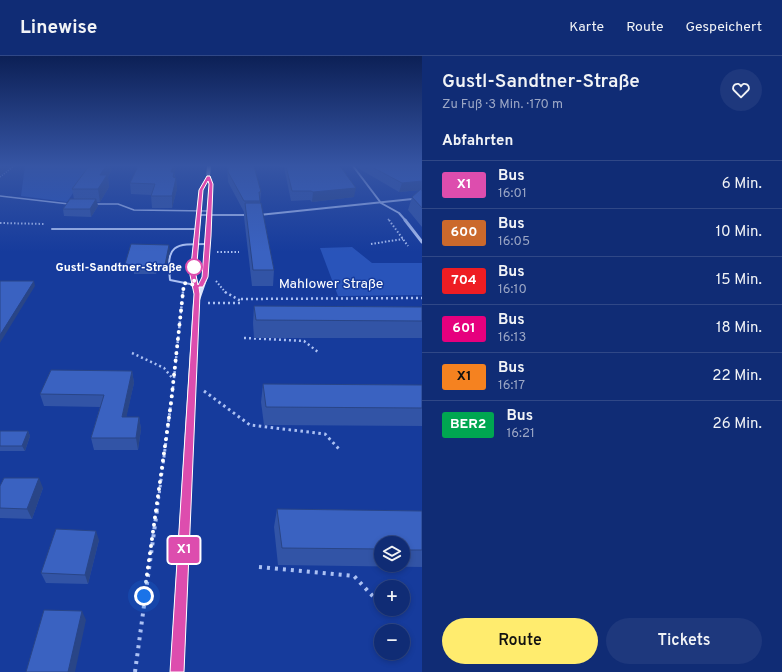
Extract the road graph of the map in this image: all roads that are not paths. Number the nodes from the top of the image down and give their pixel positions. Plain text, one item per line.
1 (201, 195) edge
2 (210, 195) edge
3 (375, 195) edge
4 (0, 196) edge
5 (422, 198) edge
6 (381, 203) junction
7 (72, 204) edge
8 (87, 204) edge
9 (199, 213) junction
10 (209, 213) junction
11 (52, 229) dead end
12 (198, 229) junction
13 (422, 242) edge
14 (196, 244) junction
15 (207, 244) junction
16 (195, 285) junction
17 (197, 294) junction
18 (177, 672) edge

1 - 9 main road
2 - 10 main road
3 - 6 street
4 - 7 lane
5 - 6 street
6 - 10 street
6 - 13 street
8 - 9 lane
9 - 10 street
9 - 12 main road
10 - 15 main road
11 - 12 lane
12 - 14 main road
14 - 15 lane
14 - 16 main road
14 - 16 lane
15 - 17 main road
16 - 17 main road
17 - 18 main road

